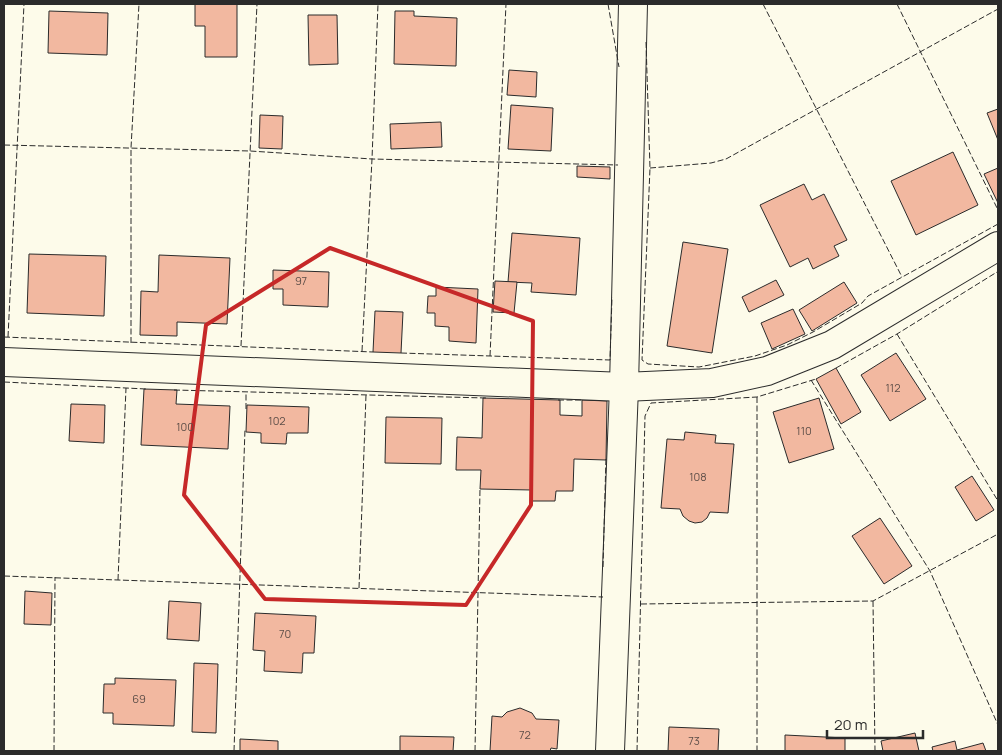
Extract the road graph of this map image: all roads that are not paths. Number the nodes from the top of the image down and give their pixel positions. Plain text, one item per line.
1 (633, 4) edge
2 (998, 246) edge
3 (4, 362) edge
4 (624, 387) junction
5 (610, 751) edge

1 - 4 street
2 - 4 street
3 - 4 street
4 - 5 street

